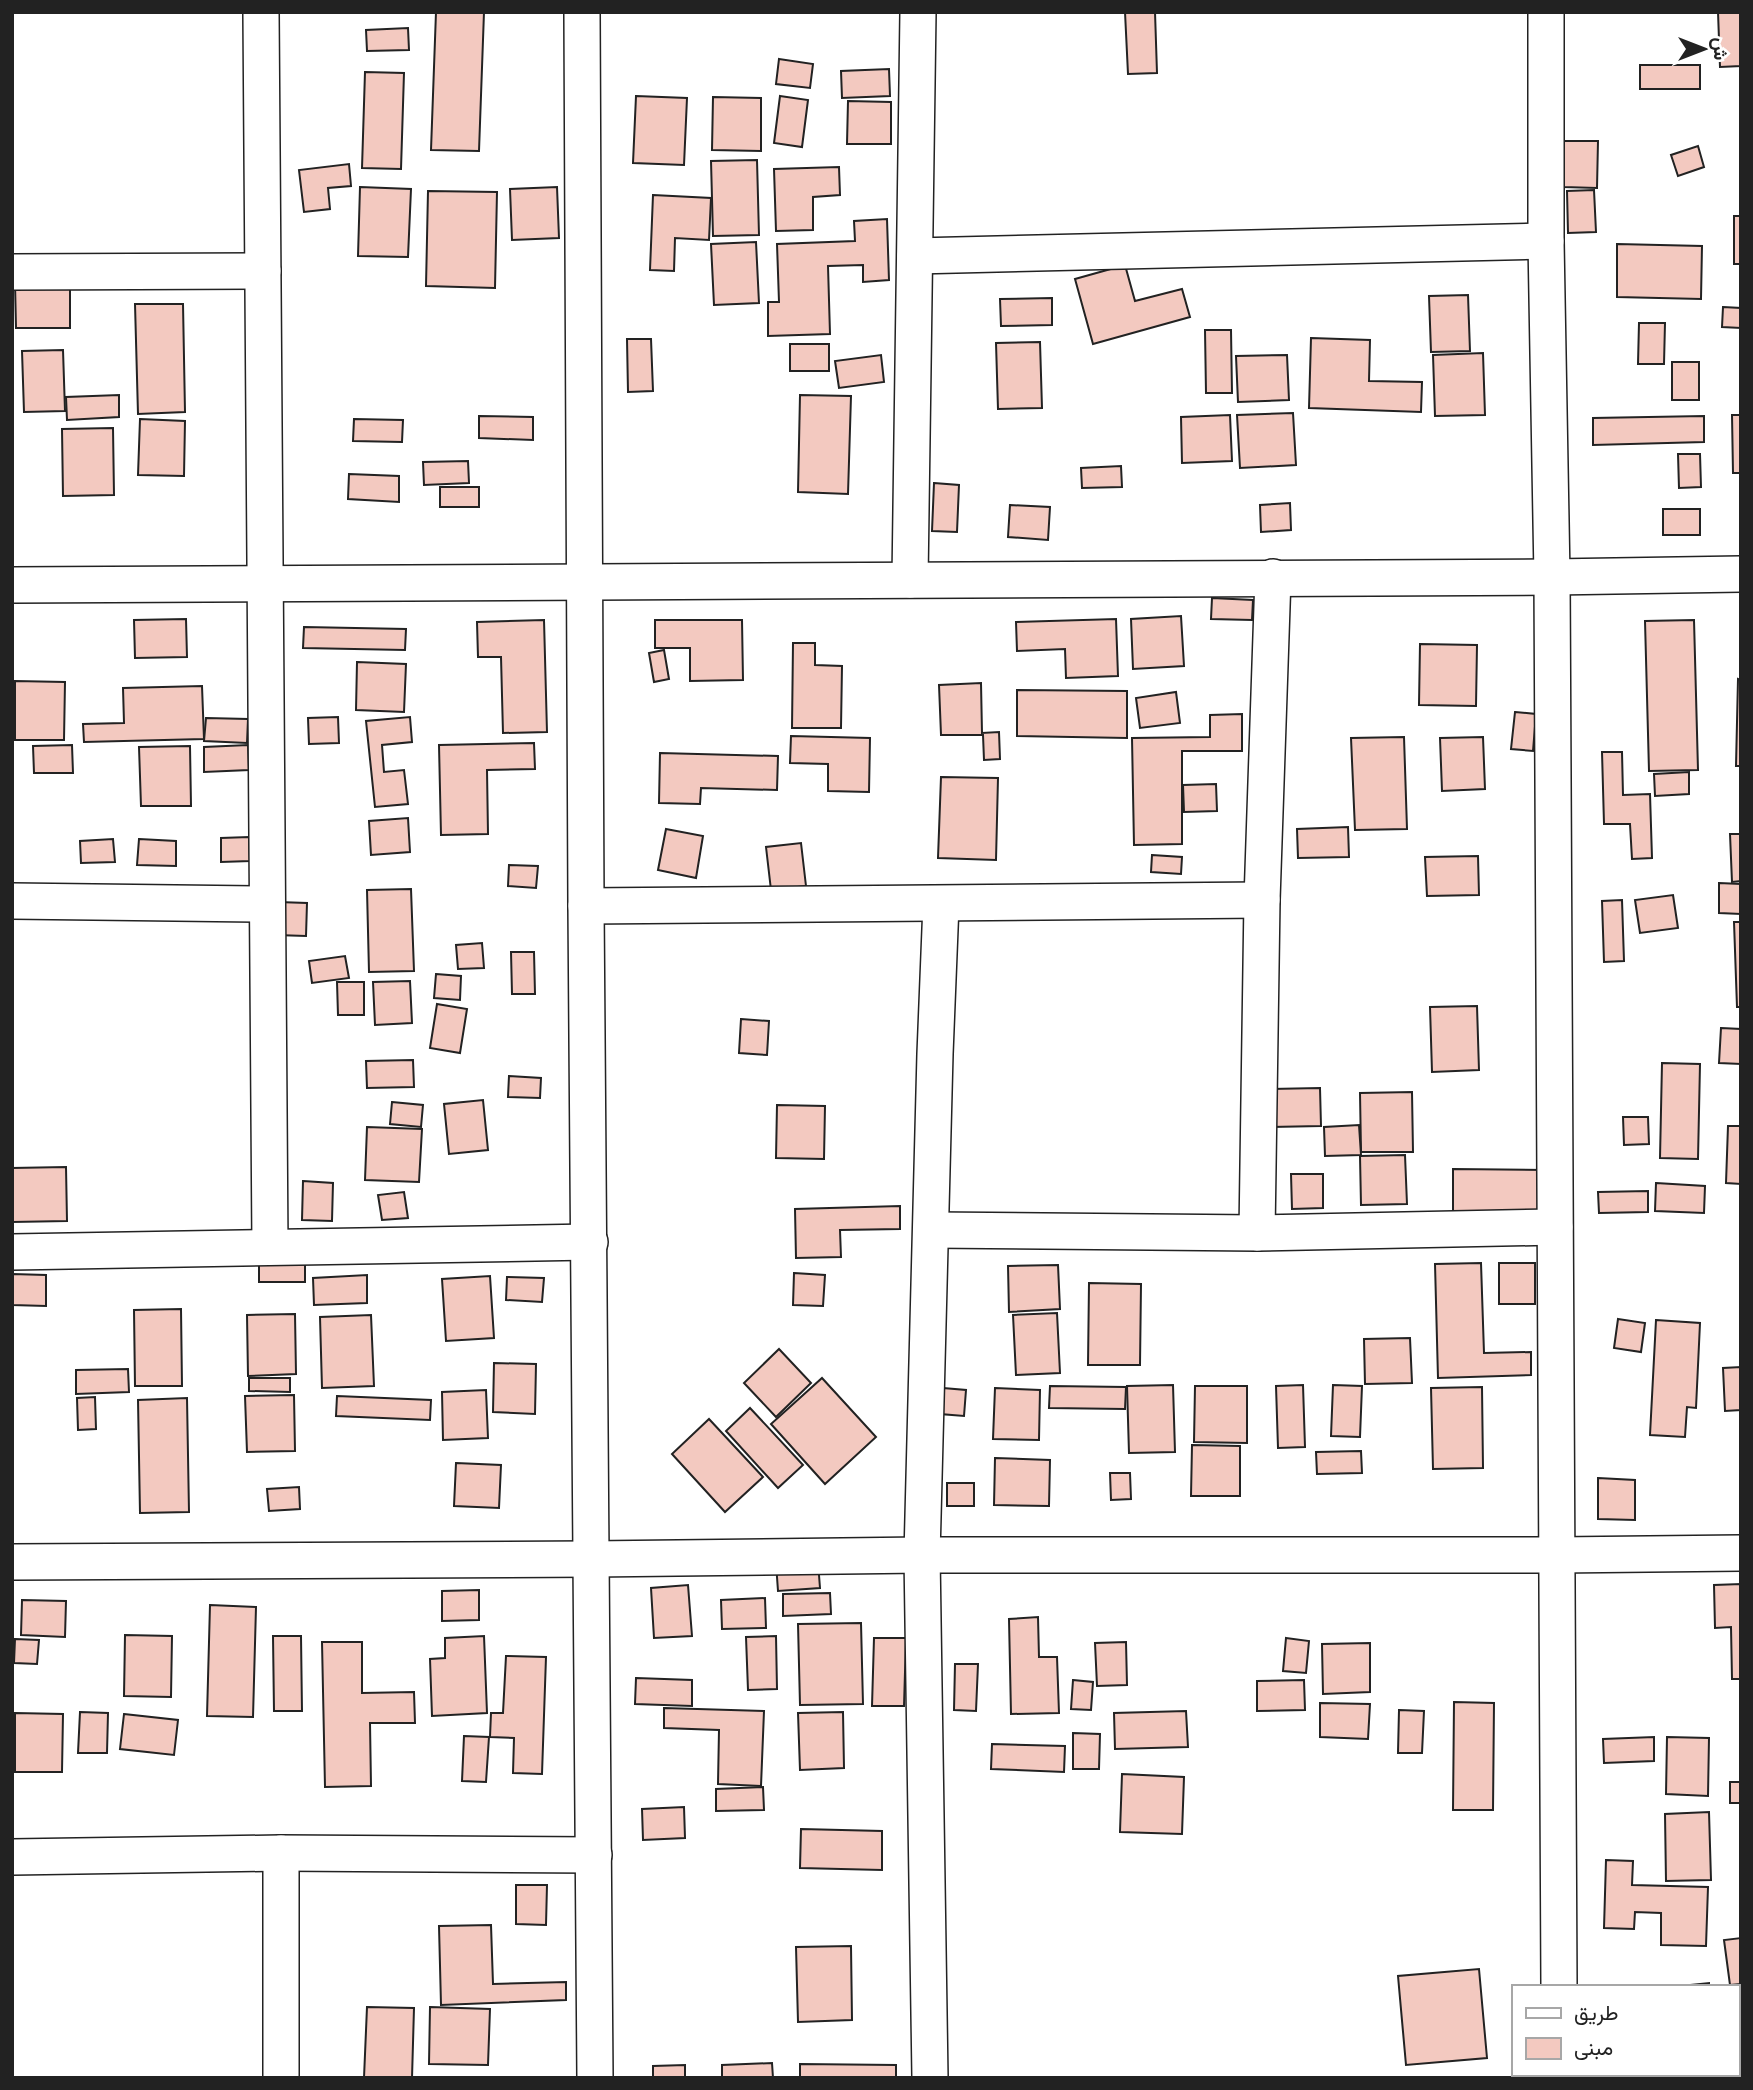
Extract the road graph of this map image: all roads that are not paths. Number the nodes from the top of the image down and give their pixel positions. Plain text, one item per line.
1 (261, 12) edge
2 (582, 12) edge
3 (918, 12) edge
4 (1546, 12) edge
5 (1546, 241) junction
6 (915, 256) junction
7 (263, 271) junction
8 (12, 272) edge
9 (1741, 574) edge
10 (1273, 577) junction
11 (1552, 577) junction
12 (910, 580) junction
13 (585, 582) junction
14 (12, 585) edge
15 (265, 585) junction
16 (1262, 900) junction
17 (12, 901) edge
18 (266, 904) junction
19 (941, 904) junction
20 (586, 906) junction
21 (1555, 1227) junction
22 (932, 1230) junction
23 (1256, 1233) junction
24 (590, 1242) junction
25 (270, 1247) junction
26 (12, 1252) edge
27 (1741, 1553) edge
28 (922, 1555) junction
29 (1557, 1555) junction
30 (592, 1559) junction
31 (12, 1562) edge
32 (281, 1853) junction
33 (594, 1855) junction
34 (12, 1857) edge
35 (1559, 1985) edge
36 (281, 2078) edge
37 (595, 2078) edge
38 (930, 2078) edge

1 - 7 street
2 - 13 street
3 - 6 street
4 - 5 street
5 - 6 street
5 - 11 street
6 - 12 street
7 - 8 street
7 - 15 street
9 - 11 street
10 - 11 street
10 - 12 street
10 - 16 street
11 - 21 street
12 - 13 street
13 - 15 street
13 - 20 street
14 - 15 street
15 - 18 street
16 - 19 street
16 - 23 street
17 - 18 street
18 - 25 street
19 - 20 street
19 - 22 street
20 - 24 street
21 - 23 street
21 - 29 street
22 - 23 street
22 - 28 street
24 - 25 street
24 - 30 street
25 - 26 street
27 - 29 street
28 - 29 street
28 - 30 street
28 - 38 street
29 - 35 street
30 - 31 street
30 - 33 street
32 - 33 street
32 - 34 street
32 - 36 street
33 - 37 street

